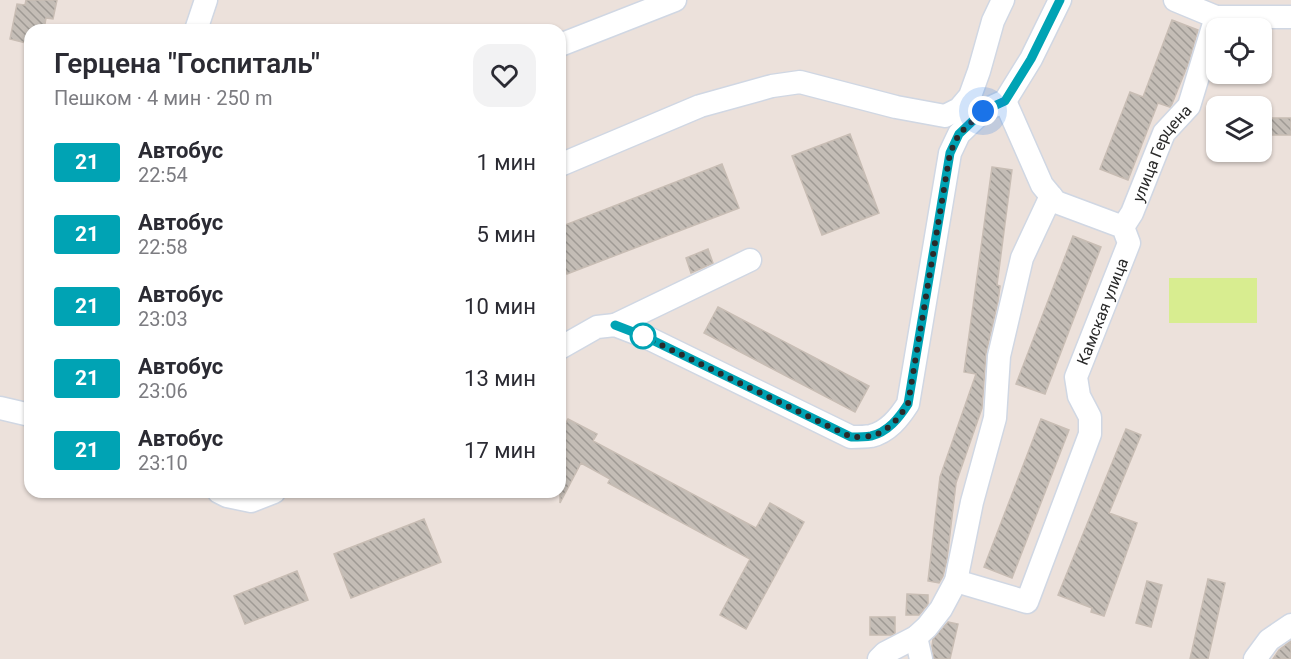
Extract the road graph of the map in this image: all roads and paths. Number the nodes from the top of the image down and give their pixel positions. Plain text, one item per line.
1 (206, 0) edge
2 (675, 0) edge
3 (1003, 0) edge
4 (1060, 0) edge
5 (1180, 1) edge
6 (1216, 17) junction
7 (1291, 17) edge
8 (198, 24) edge
9 (566, 43) edge
10 (1005, 101) junction
11 (566, 162) edge
12 (1051, 196) junction
13 (1123, 227) junction
14 (750, 260) dead end
15 (615, 325) junction
16 (566, 345) edge
17 (0, 408) edge
18 (24, 414) edge
19 (236, 498) edge
20 (258, 498) edge
21 (956, 581) junction
22 (1291, 625) edge
23 (916, 637) junction
24 (879, 659) edge
25 (921, 659) edge
26 (1256, 659) edge

1 - 8 street
2 - 9 street
3 - 11 street
4 - 10 street
5 - 6 street
6 - 7 street
6 - 13 street, улица Герцена
10 - 12 street
10 - 15 street
12 - 13 street
12 - 21 street
13 - 21 street, Камская улица
14 - 15 street
15 - 16 street
17 - 18 street
19 - 20 street
21 - 23 street
22 - 26 street
23 - 24 street
23 - 25 street

